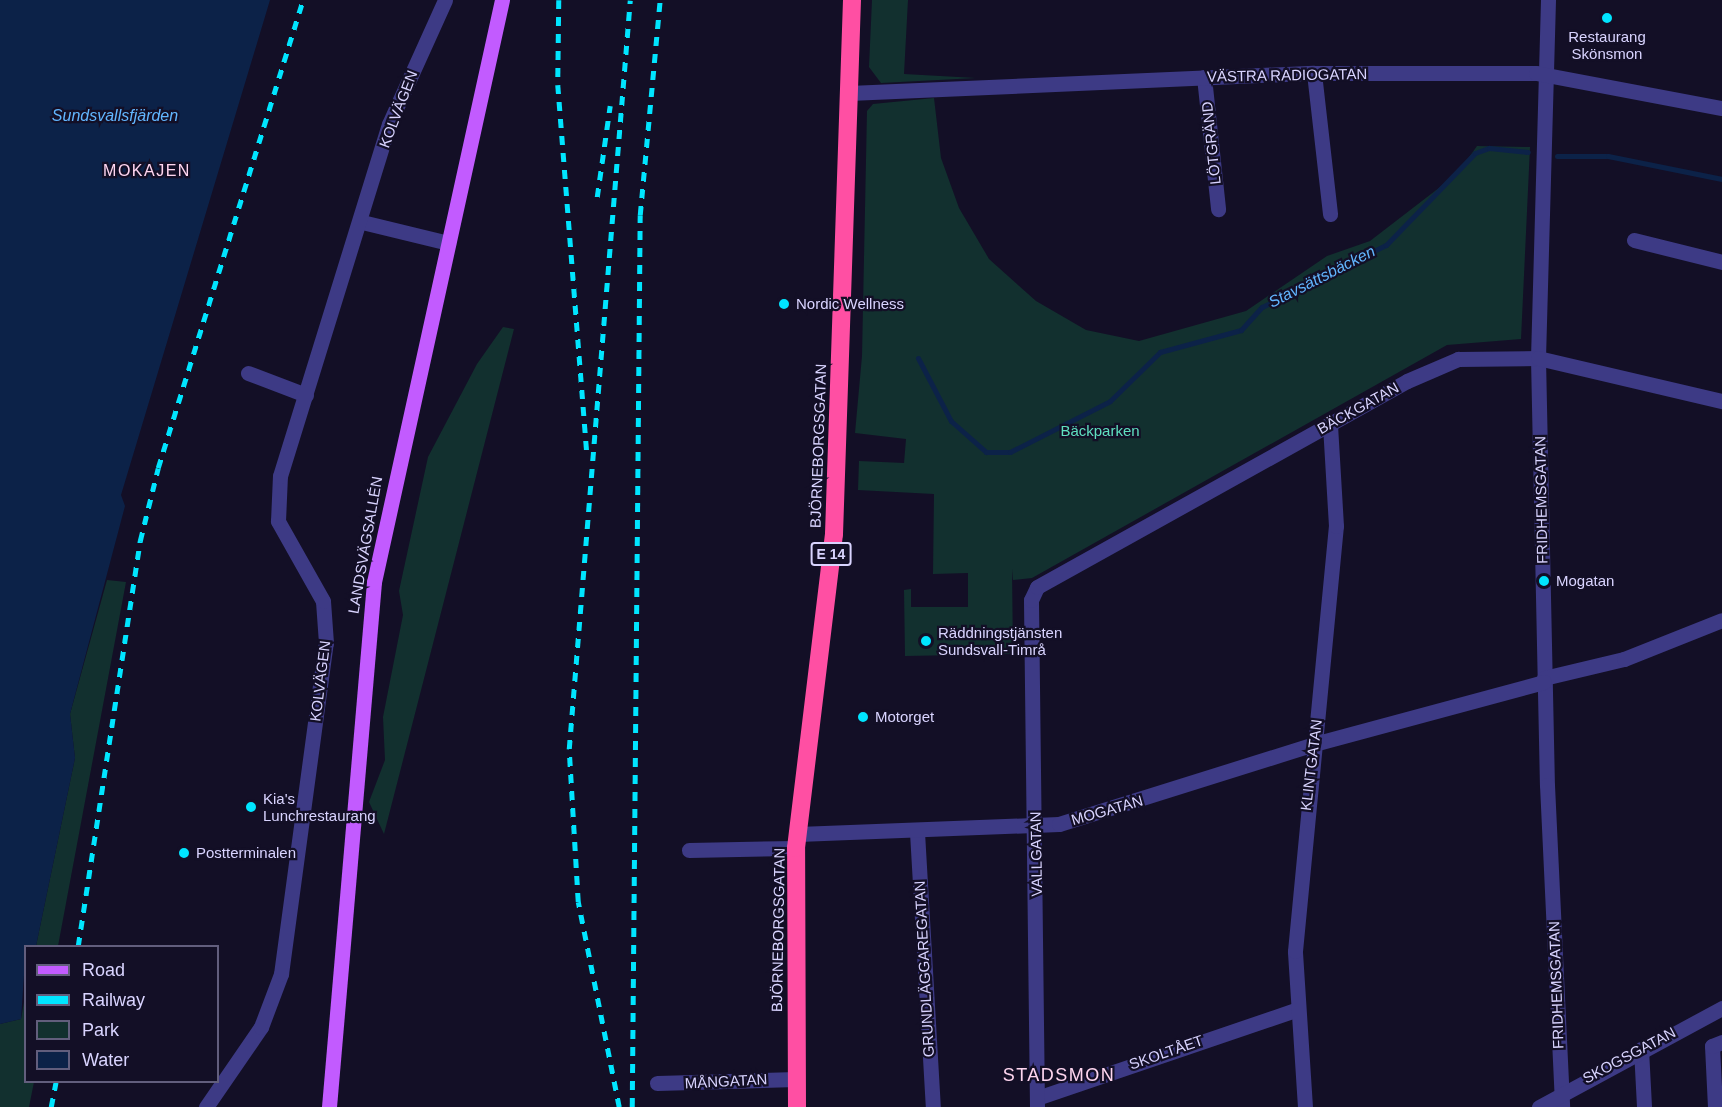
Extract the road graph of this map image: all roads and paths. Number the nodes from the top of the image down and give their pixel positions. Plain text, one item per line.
1 (445, 0) edge
2 (502, 0) edge
3 (852, 0) edge
4 (1548, 0) edge
5 (1314, 72) junction
6 (1546, 74) junction
7 (1204, 77) junction
8 (849, 93) junction
9 (1722, 108) edge
10 (1218, 209) dead end
11 (1330, 214) dead end
12 (362, 222) junction
13 (1634, 240) dead end
14 (448, 243) junction
15 (1722, 262) edge
16 (1538, 358) junction
17 (248, 373) dead end
18 (306, 395) junction
19 (1722, 401) edge
20 (1330, 424) junction
21 (1031, 600) joint
22 (1722, 620) edge
23 (1544, 680) junction
24 (1314, 744) junction
25 (1035, 827) junction
26 (917, 832) junction
27 (797, 841) junction
28 (689, 850) dead end
29 (1722, 1008) edge
30 (1296, 1010) junction
31 (1722, 1042) edge
32 (1641, 1049) junction
33 (796, 1079) junction
34 (657, 1083) dead end
35 (1561, 1090) junction
36 (1037, 1102) edge
37 (206, 1107) edge
38 (329, 1107) edge
39 (796, 1107) edge
40 (933, 1107) edge
41 (1305, 1107) edge
42 (1539, 1107) edge
43 (1562, 1107) edge
44 (1644, 1107) edge
45 (1715, 1107) edge

1 - 12 street, KOLVÄGEN
2 - 14 main road, LANDSVÄGSALLÉN
3 - 8 highway, BJÖRNEBORGSGATAN / E 14
4 - 6 street, FRIDHEMSGATAN
5 - 6 street, VÄSTRA RADIOGATAN
5 - 7 street, VÄSTRA RADIOGATAN
5 - 11 street
6 - 9 street, VÄSTRA RADIOGATAN
6 - 16 street, FRIDHEMSGATAN
7 - 8 street, VÄSTRA RADIOGATAN
7 - 10 street, LÖTGRÄND
8 - 27 highway, BJÖRNEBORGSGATAN / E 14
12 - 14 street
12 - 18 street, KOLVÄGEN
13 - 15 street
14 - 38 main road, LANDSVÄGSALLÉN
16 - 19 street, BÄCKGATAN
16 - 20 street, BÄCKGATAN
16 - 23 street, FRIDHEMSGATAN
17 - 18 street
18 - 37 street, KOLVÄGEN
20 - 21 street, BÄCKGATAN
20 - 24 street, KLINTGATAN
21 - 25 street, VALLGATAN
22 - 23 street, MOGATAN
23 - 24 street, MOGATAN
23 - 35 street, FRIDHEMSGATAN
24 - 25 street, MOGATAN
24 - 30 street, KLINTGATAN
25 - 26 street, MOGATAN
25 - 36 street, VALLGATAN
26 - 27 street, MOGATAN
26 - 40 street, GRUNDLÄGGAREGATAN
27 - 28 street, MOGATAN
27 - 33 highway, BJÖRNEBORGSGATAN / E 14
29 - 32 street, SKOGSGATAN
30 - 36 street, SKOLTÅET
30 - 41 street, KLINTGATAN
31 - 45 street
32 - 35 street, SKOGSGATAN
32 - 44 street
33 - 34 street, MÅNGATAN
33 - 39 highway, BJÖRNEBORGSGATAN / E 14
35 - 42 street, SKOGSGATAN
35 - 43 street, FRIDHEMSGATAN

